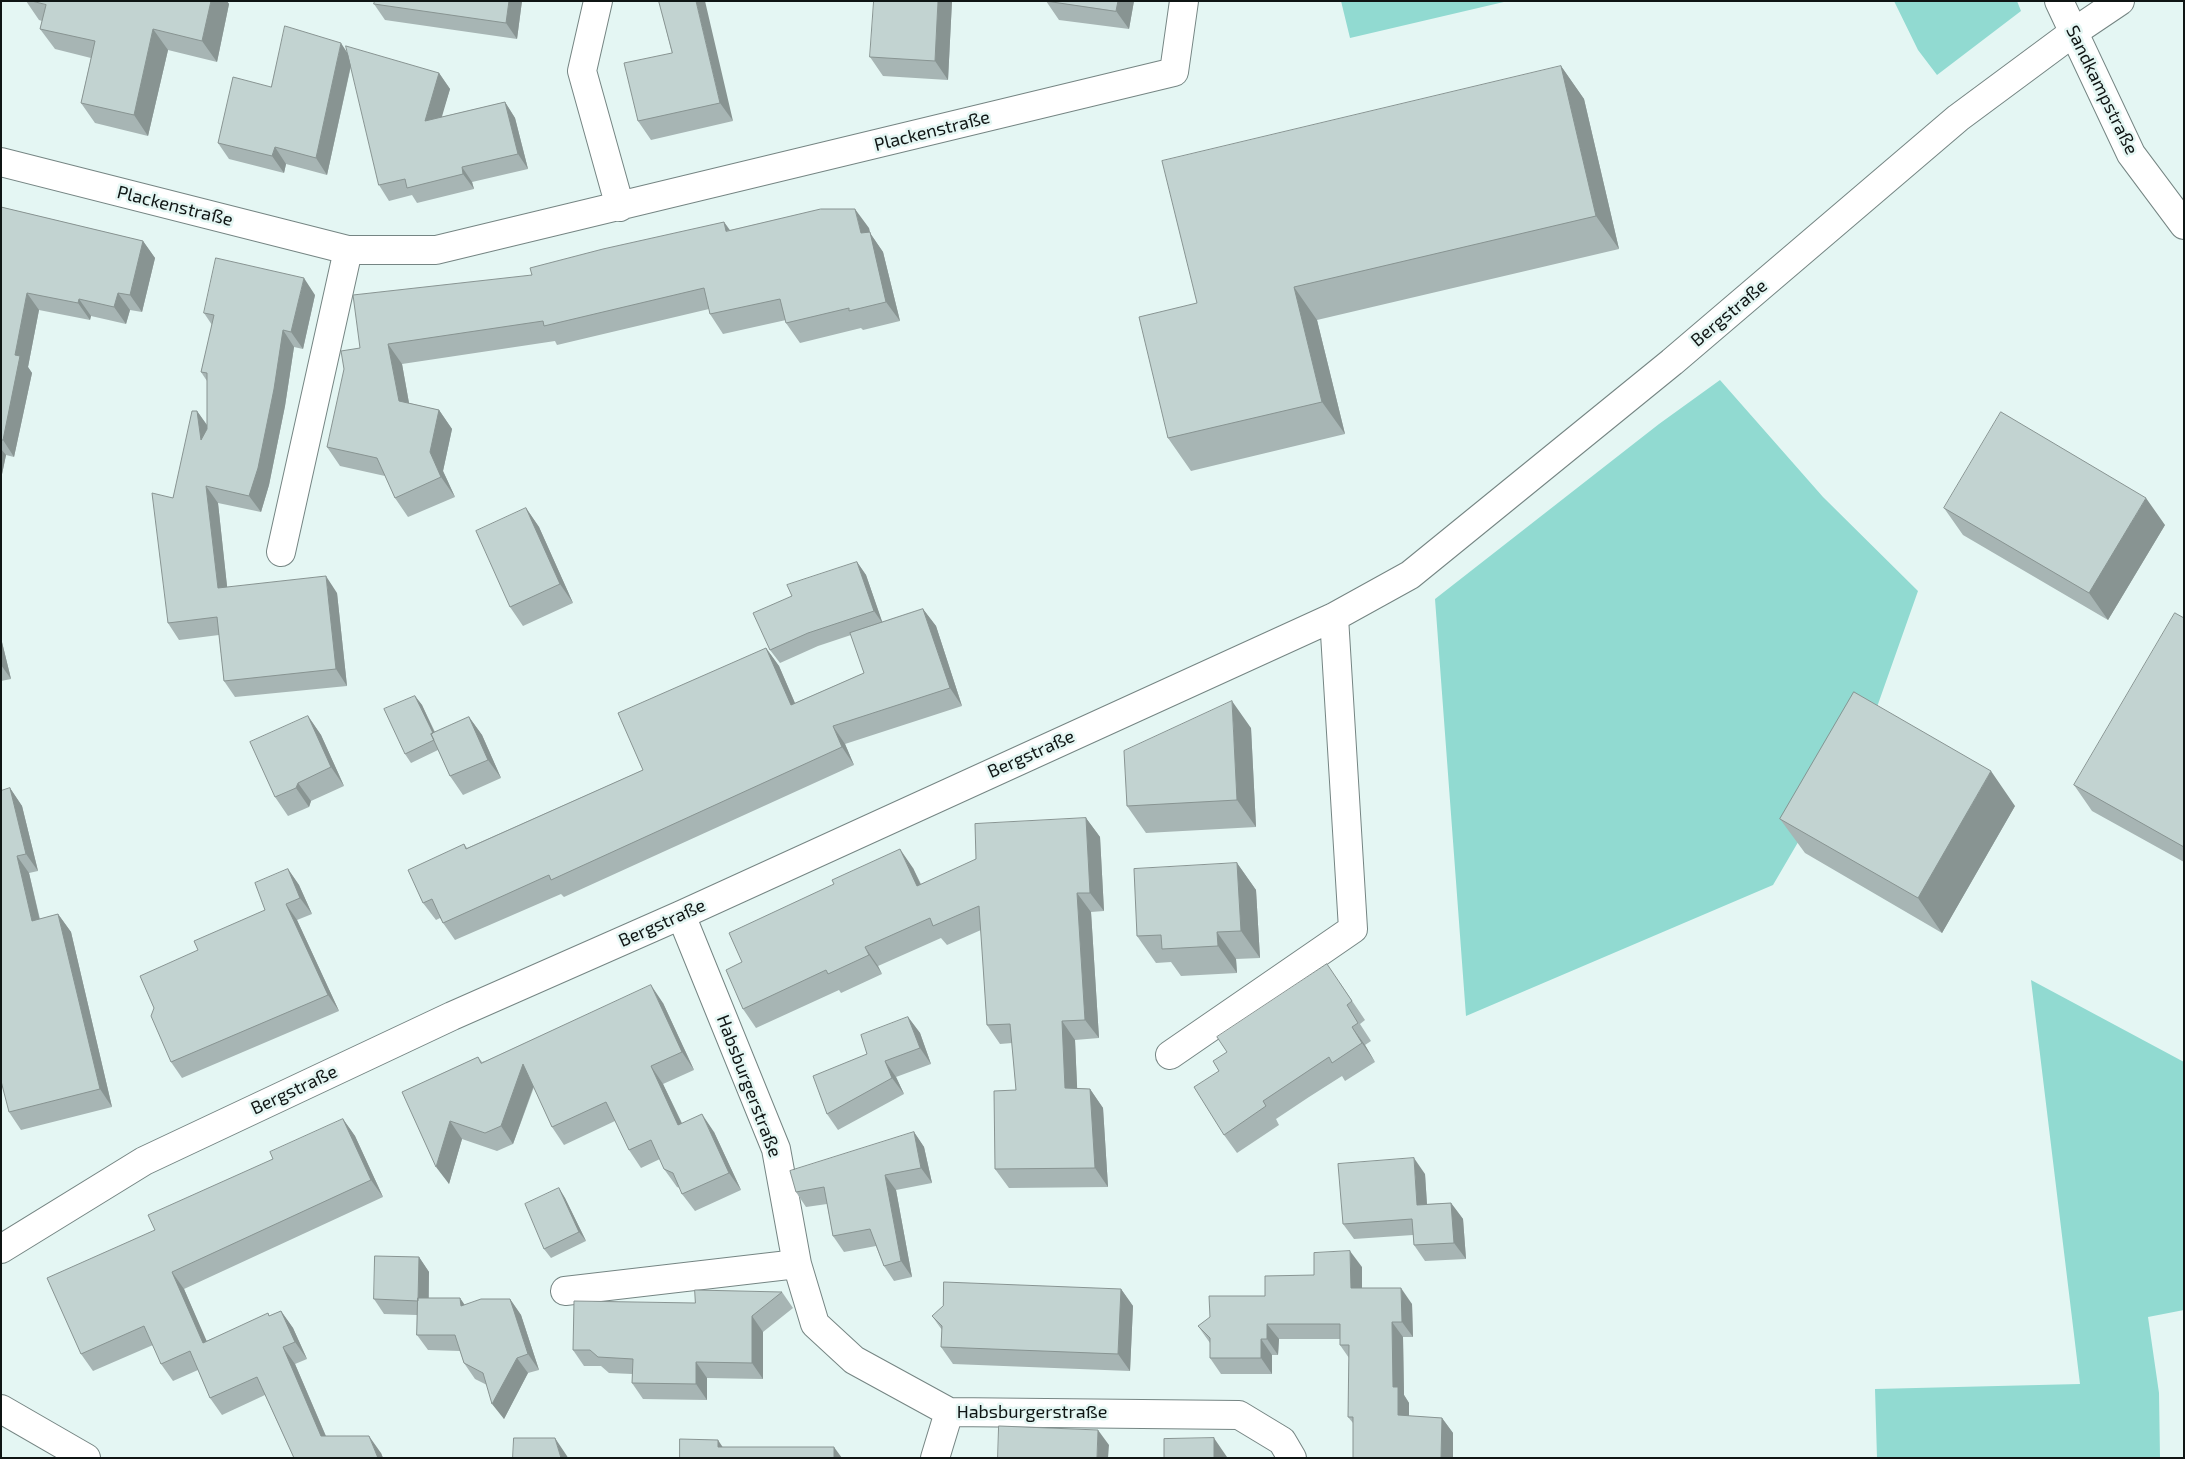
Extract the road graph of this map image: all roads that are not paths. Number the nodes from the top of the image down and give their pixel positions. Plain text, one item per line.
1 (598, 1) edge
2 (1184, 1) edge
3 (2059, 1) edge
4 (2120, 1) edge
5 (2074, 32) junction
6 (1, 162) edge
7 (620, 207) junction
8 (2184, 225) edge
9 (348, 250) junction
10 (281, 552) dead end
11 (1334, 617) junction
12 (680, 915) junction
13 (1170, 1055) dead end
14 (1, 1249) edge
15 (797, 1264) junction
16 (565, 1291) dead end
17 (1, 1409) edge
18 (949, 1412) junction
19 (86, 1458) edge
20 (935, 1458) edge
21 (1292, 1458) edge

1 - 7 street
2 - 7 street, Plackenstraße
3 - 5 street, Sandkampstraße
4 - 5 street, Bergstraße
5 - 8 street, Sandkampstraße
5 - 11 street, Bergstraße
6 - 9 street, Plackenstraße
7 - 9 street, Plackenstraße
9 - 10 street
11 - 12 street, Bergstraße
11 - 13 street
12 - 14 street, Bergstraße
12 - 15 street, Habsburgerstraße
15 - 16 street
15 - 18 street, Habsburgerstraße
17 - 19 street
18 - 20 street
18 - 21 street, Habsburgerstraße

